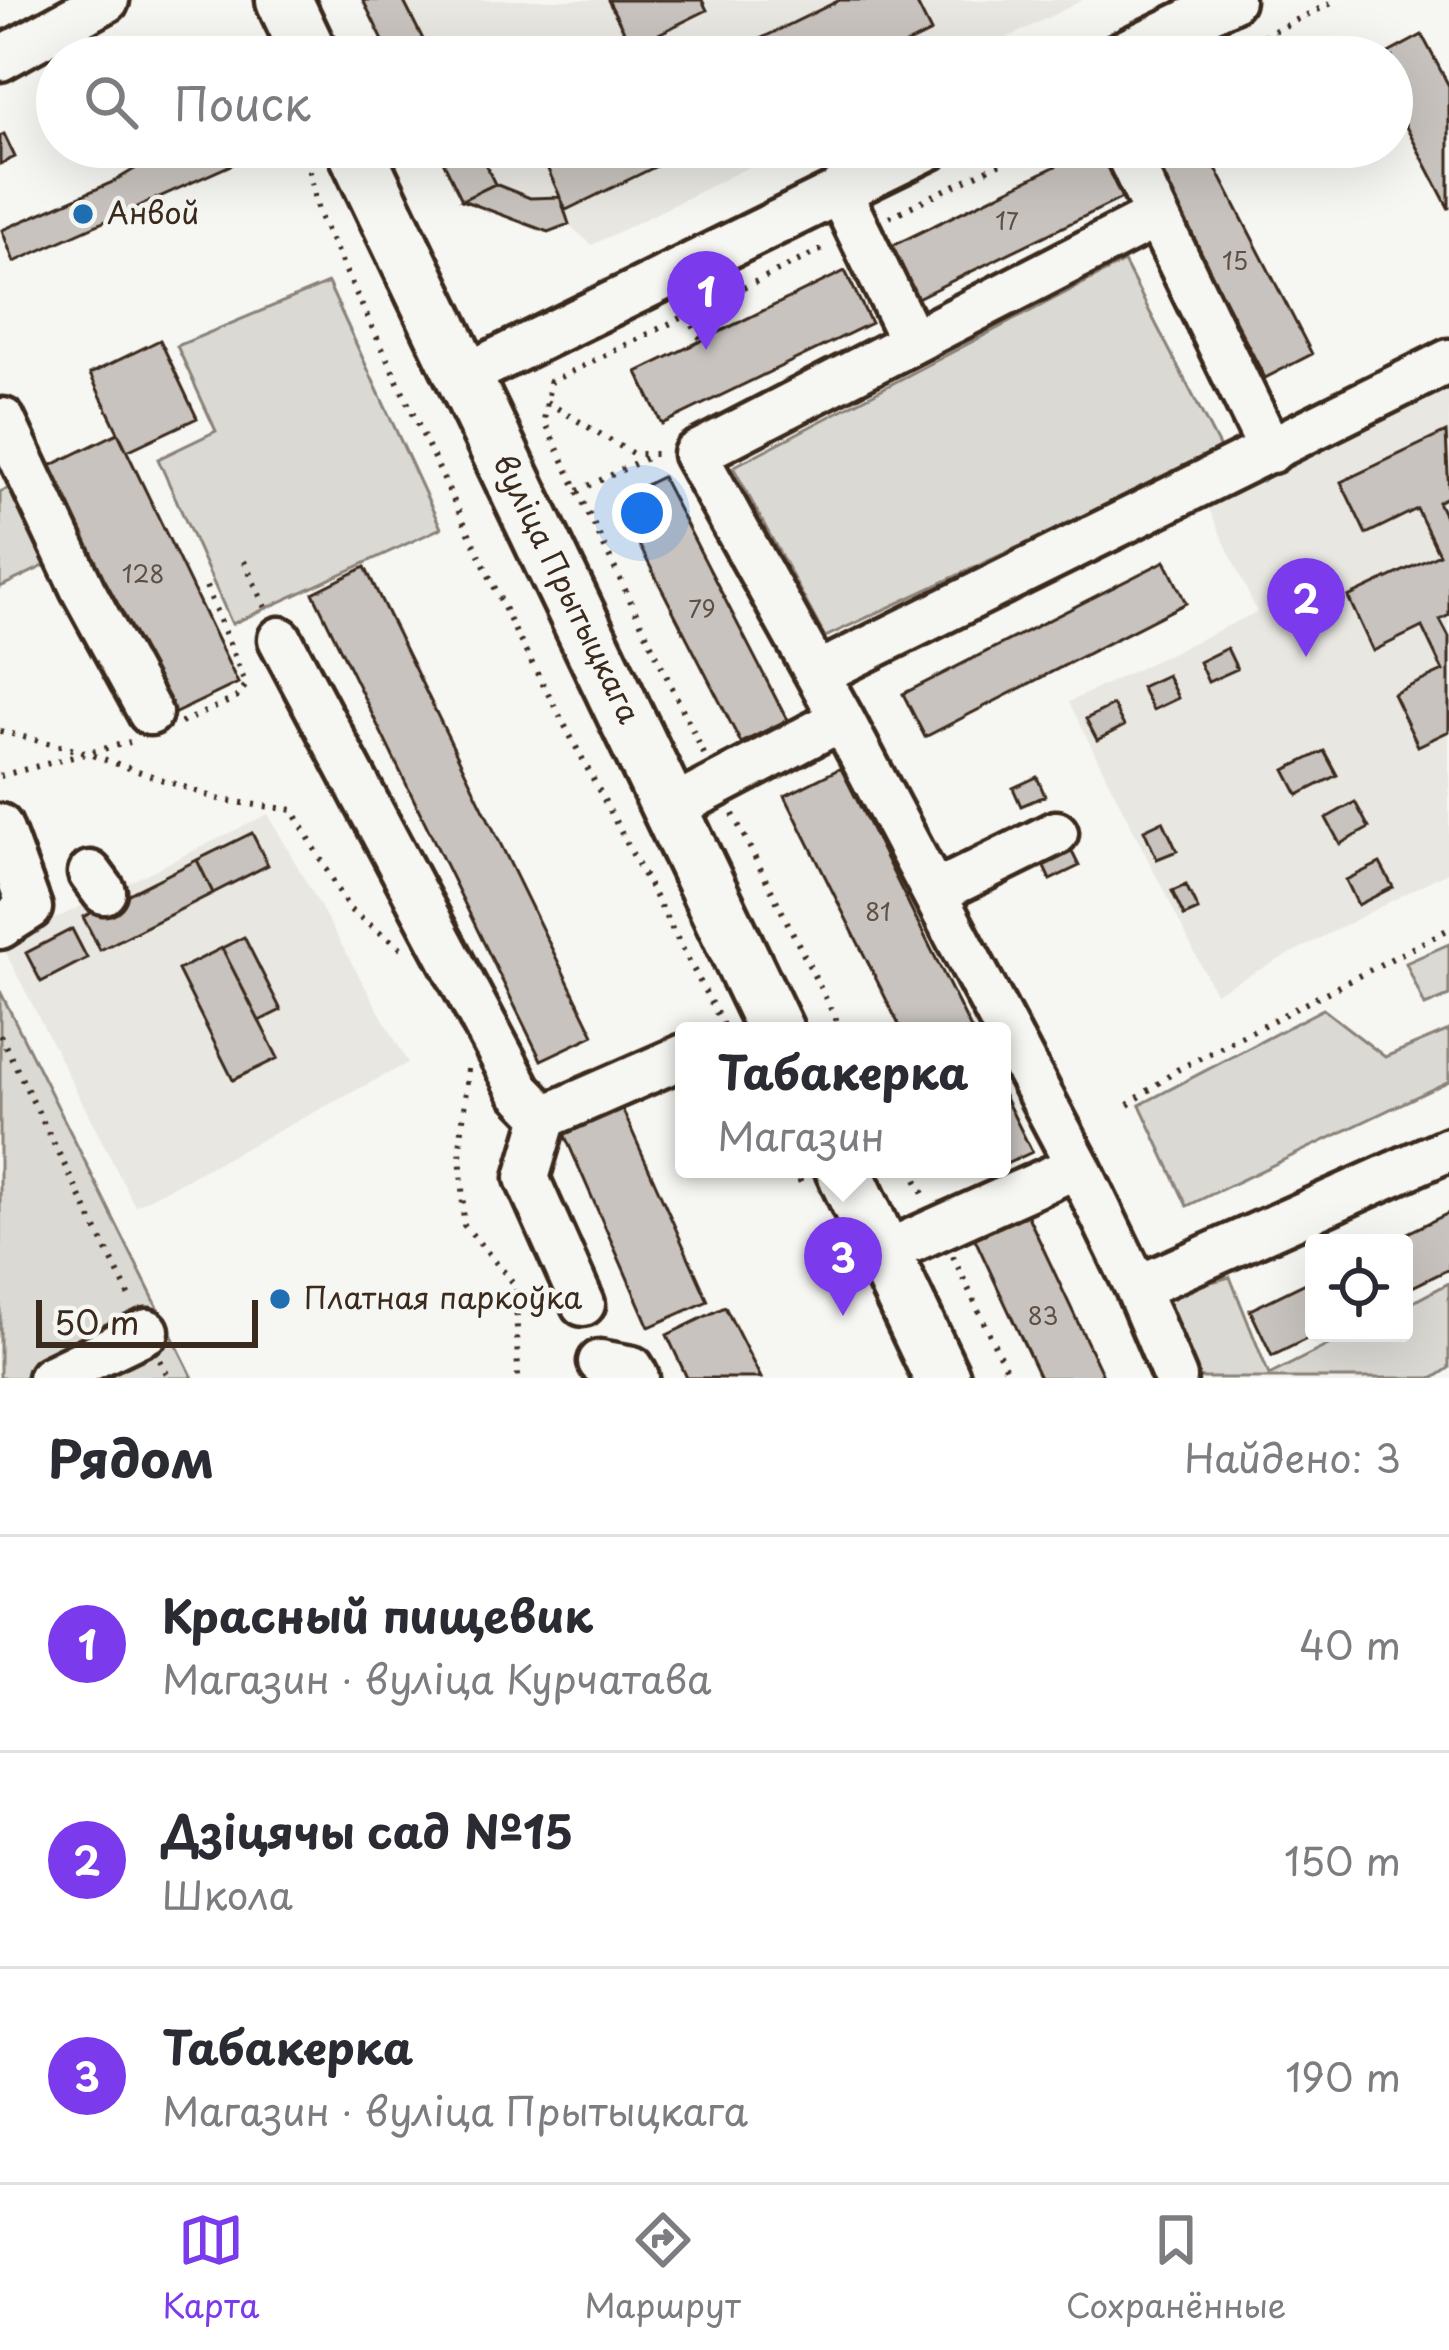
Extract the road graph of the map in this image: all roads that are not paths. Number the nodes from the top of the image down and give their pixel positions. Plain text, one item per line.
1 (107, 0) edge
2 (284, 0) edge
3 (1232, 0) edge
4 (42, 36) edge
5 (301, 36) edge
6 (1158, 36) edge
7 (36, 39) edge
8 (0, 59) edge
9 (364, 168) edge
10 (887, 168) edge
11 (1134, 168) edge
12 (839, 191) junction
13 (1156, 216) junction
14 (912, 341) junction
15 (1449, 362) edge
16 (464, 376) junction
17 (0, 422) edge
18 (1271, 452) junction
19 (280, 639) road end
20 (817, 674) junction
21 (842, 719) junction
22 (153, 727) road end
23 (671, 809) junction
24 (0, 826) edge
25 (1056, 833) dead end
26 (934, 893) junction
27 (0, 927) edge
28 (752, 1022) edge
29 (1002, 1022) edge
30 (1011, 1039) edge
31 (675, 1061) edge
32 (545, 1118) junction
33 (1449, 1149) edge
34 (1078, 1166) junction
35 (846, 1178) edge
36 (882, 1254) junction
37 (1137, 1288) junction
38 (583, 1304) dead end
39 (147, 1331) road end
40 (50, 1378) edge
41 (942, 1378) edge
42 (1175, 1378) edge

1 - 4 street
2 - 5 main road
3 - 6 street
7 - 8 street
9 - 16 main road, вуліца Прытыцкага
10 - 12 street
11 - 13 street
12 - 14 street
12 - 16 street
13 - 14 street
13 - 18 street
14 - 20 street
15 - 18 street
16 - 23 main road, вуліца Прытыцкага
17 - 22 street
18 - 20 street
19 - 32 street
20 - 21 street
21 - 23 street
21 - 26 street
23 - 28 main road, вуліца Прытыцкага
24 - 27 street
25 - 26 street
26 - 29 street
30 - 34 street
31 - 32 street
32 - 38 street
33 - 37 street
34 - 36 street
34 - 37 street
35 - 36 main road
36 - 41 main road
37 - 42 street
39 - 40 street

